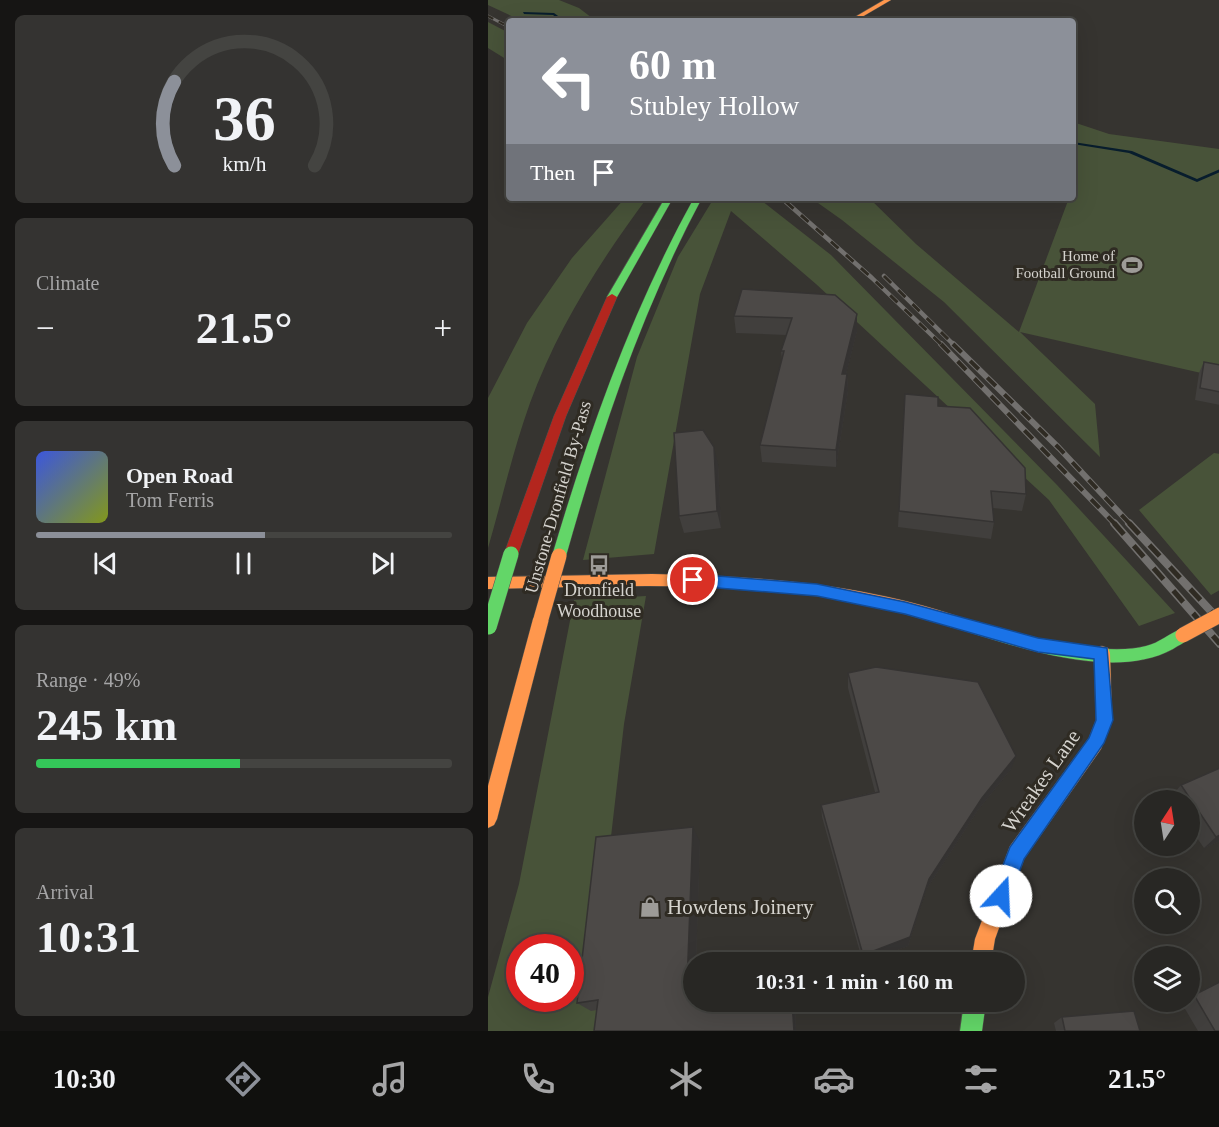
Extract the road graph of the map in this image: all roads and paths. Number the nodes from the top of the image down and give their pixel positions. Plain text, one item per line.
1 (888, 0) edge
2 (905, 4) dead end
3 (856, 18) edge
4 (881, 18) edge
5 (667, 201) edge
6 (696, 201) edge
7 (488, 583) edge
8 (1220, 615) edge
9 (489, 628) edge
10 (1102, 653) junction
11 (488, 819) edge
12 (983, 952) edge
13 (974, 1012) edge
14 (971, 1031) edge

1 - 3 main road
2 - 4 main road
5 - 9 main road, Unstone-Dronfield By-Pass, bridge
6 - 11 main road, Unstone-Dronfield By-Pass, bridge
7 - 10 main road
8 - 10 main road, bridge
10 - 12 main road, Wreakes Lane
13 - 14 main road

